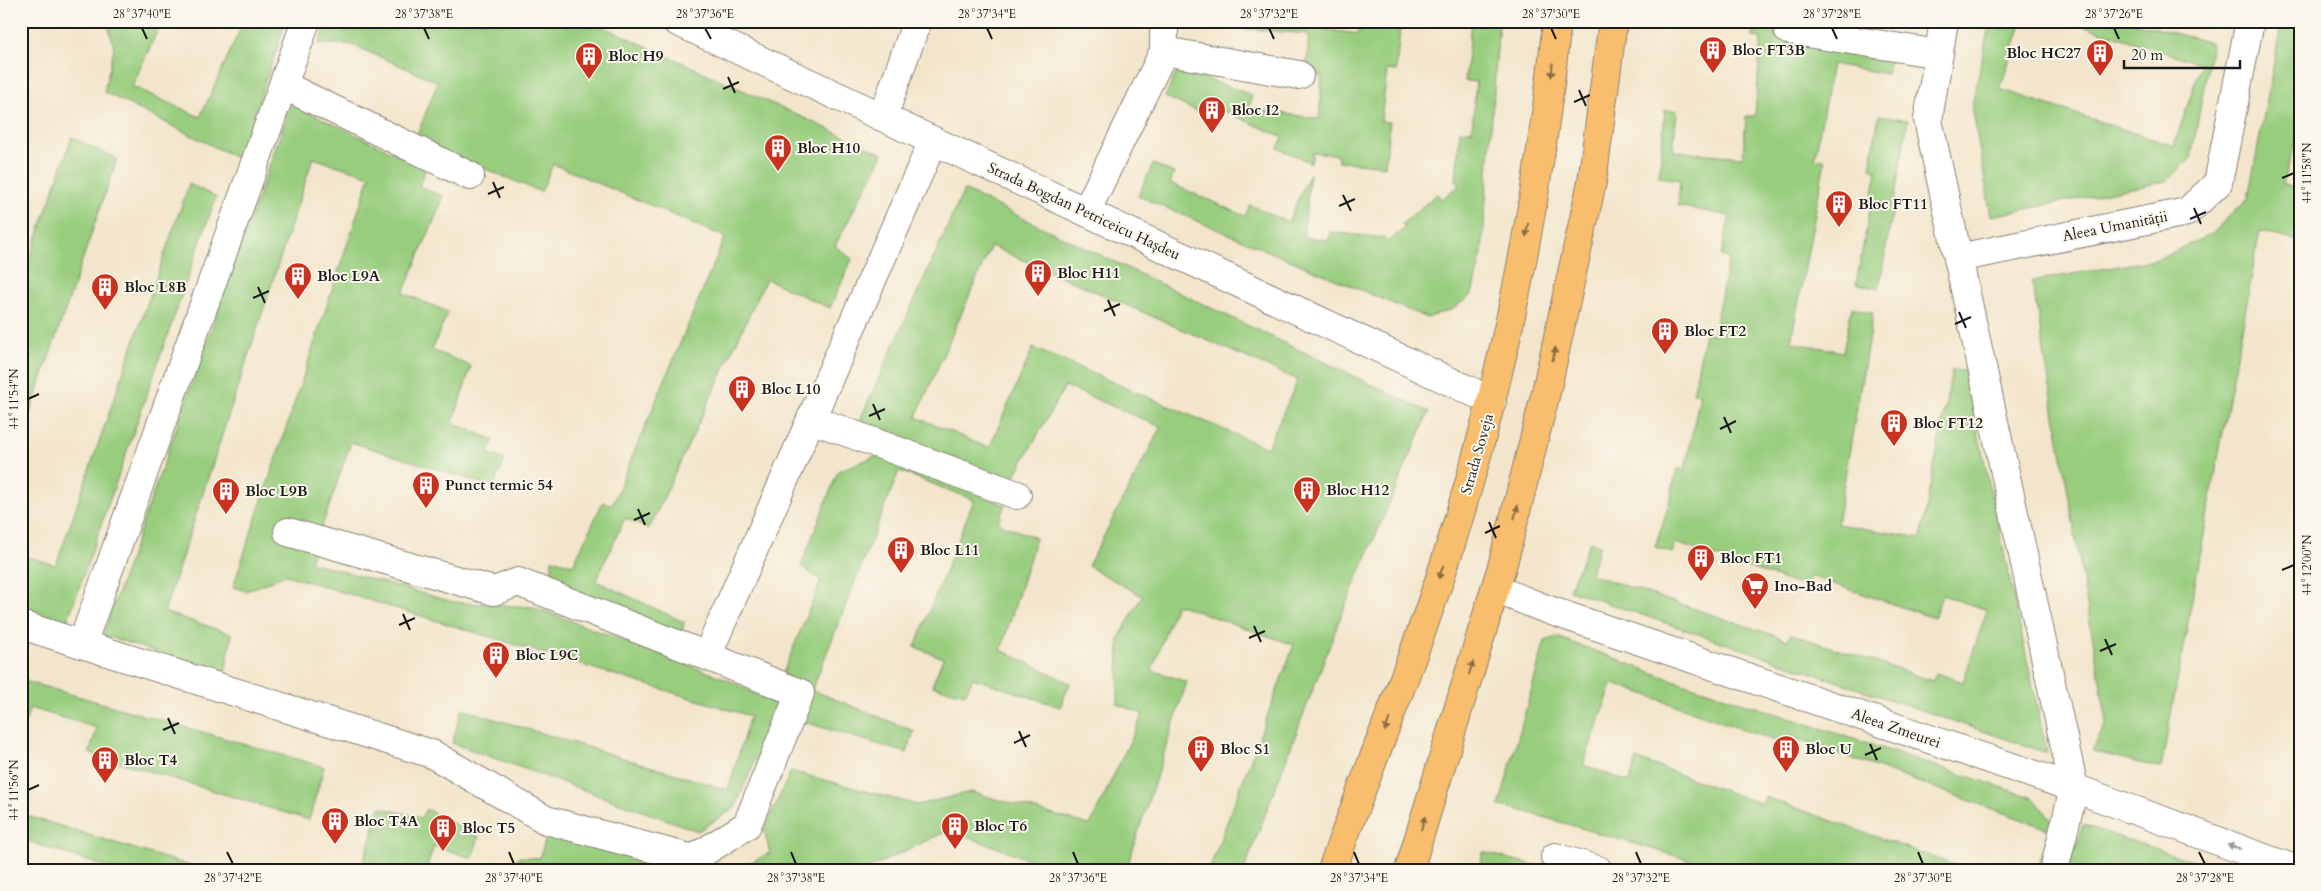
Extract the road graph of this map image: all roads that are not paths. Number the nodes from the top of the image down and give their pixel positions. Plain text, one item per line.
1 (306, 21) edge
2 (676, 21) edge
3 (917, 21) edge
4 (1164, 21) edge
5 (1557, 21) edge
6 (1613, 21) edge
7 (1944, 21) edge
8 (2250, 21) edge
9 (1788, 30) dead end
10 (1164, 51) junction
11 (1939, 54) junction
12 (1298, 75) dead end
13 (283, 85) junction
14 (883, 117) junction
15 (933, 141) junction
16 (470, 176) dead end
17 (1086, 212) junction
18 (1958, 258) junction
19 (1492, 401) junction
20 (811, 419) junction
21 (1017, 495) dead end
22 (288, 532) dead end
23 (1495, 589) junction
24 (21, 625) edge
25 (82, 644) junction
26 (707, 656) junction
27 (2074, 788) junction
28 (1556, 857) dead end
29 (1332, 870) edge
30 (1409, 870) edge
31 (1598, 870) edge
32 (2054, 870) edge
33 (2296, 870) edge

1 - 13 street
2 - 14 street, Strada Bogdan Petriceicu Hașdeu
3 - 14 street
4 - 10 street
5 -> 19 main road, Strada Soveja
23 -> 6 main road
7 - 11 street
8 - 18 street, Aleea Umanității
9 - 11 street
10 - 12 street
10 - 17 street
11 - 18 street
13 - 16 street
13 - 25 street
14 - 15 street, Strada Bogdan Petriceicu Hașdeu
15 - 17 street, Strada Bogdan Petriceicu Hașdeu
15 - 20 street
17 - 19 street, Strada Bogdan Petriceicu Hașdeu
18 - 27 street
19 -> 29 main road, Strada Soveja
20 - 21 street
20 - 26 street
22 - 26 street
23 - 27 street, Aleea Zmeurei
30 -> 23 main road
24 - 25 street
25 - 26 street
27 - 32 street
33 -> 27 street, Aleea Zmeurei
28 - 31 street

